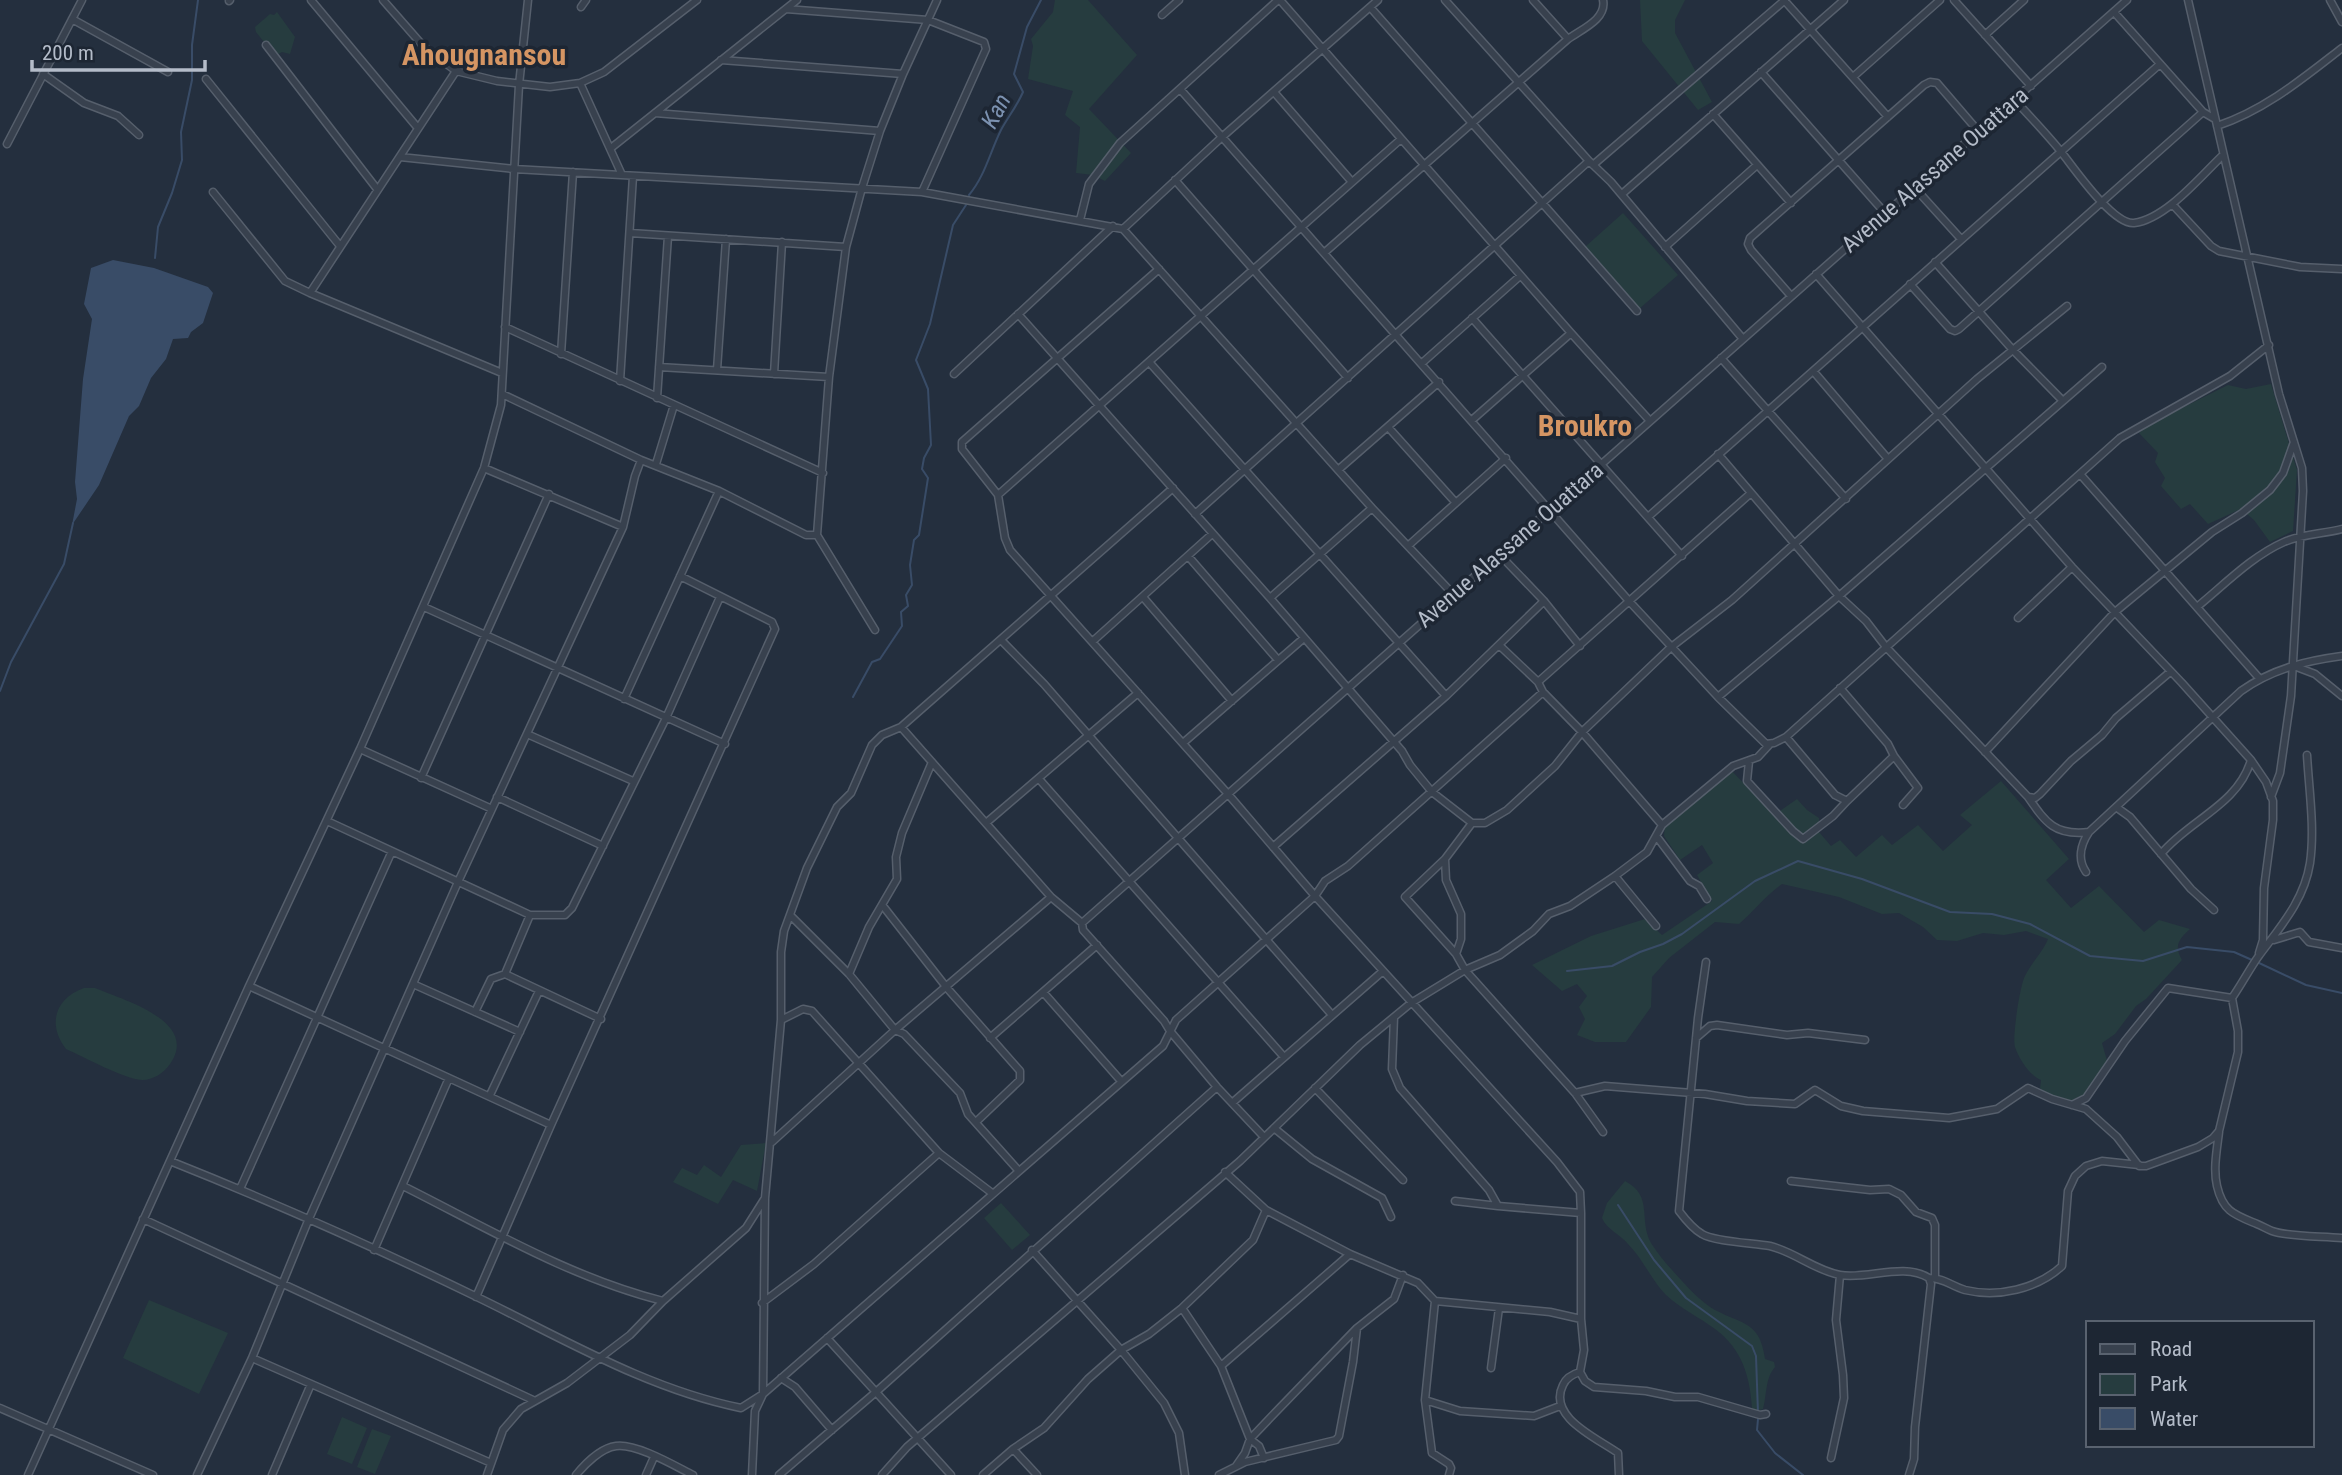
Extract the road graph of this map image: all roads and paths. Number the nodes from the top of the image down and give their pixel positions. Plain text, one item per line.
1 (82, 0) edge
2 (311, 0) edge
3 (383, 0) edge
4 (528, 0) edge
5 (586, 0) edge
6 (797, 0) edge
7 (937, 0) edge
8 (1179, 0) edge
9 (1279, 0) edge
10 (1378, 0) edge
11 (1445, 0) edge
12 (1533, 0) edge
13 (1603, 0) edge
14 (1785, 0) edge
15 (1844, 0) edge
16 (1940, 0) edge
17 (1954, 0) edge
18 (2024, 0) edge
19 (2188, 0) edge
20 (2330, 0) edge
21 (695, 1) edge
22 (2125, 1) edge
23 (581, 7) dead end
24 (1370, 7) junction
25 (786, 9) junction
26 (2114, 12) junction
27 (1162, 15) dead end
28 (72, 19) junction
29 (928, 20) junction
30 (2342, 22) edge
31 (1810, 29) junction
32 (1985, 35) junction
33 (1568, 39) junction
34 (266, 46) dead end
35 (2342, 48) edge
36 (1322, 49) junction
37 (721, 60) junction
38 (2160, 64) junction
39 (456, 71) junction
40 (168, 72) dead end
41 (1761, 72) junction
42 (43, 74) junction
43 (903, 74) junction
44 (1853, 77) junction
45 (206, 79) dead end
46 (1519, 82) junction
47 (580, 83) junction
48 (519, 85) junction
49 (2031, 86) junction
50 (1180, 89) junction
51 (1274, 92) junction
52 (2015, 100) junction
53 (2203, 112) junction
54 (655, 113) junction
55 (1713, 114) junction
56 (1888, 117) junction
57 (1473, 123) junction
58 (2216, 123) junction
59 (418, 127) junction
60 (880, 131) junction
61 (1979, 132) junction
62 (139, 135) dead end
63 (1222, 137) junction
64 (1401, 139) junction
65 (7, 144) dead end
66 (611, 148) junction
67 (2061, 152) junction
68 (2223, 155) junction
69 (400, 158) junction
70 (1839, 160) junction
71 (1591, 163) junction
72 (1757, 165) junction
73 (1425, 166) junction
74 (514, 169) junction
75 (573, 172) junction
76 (622, 175) junction
77 (633, 176) junction
78 (1175, 180) junction
79 (1352, 183) junction
80 (1914, 187) junction
81 (862, 188) junction
82 (377, 189) junction
83 (213, 192) dead end
84 (922, 192) junction
85 (1622, 194) junction
86 (1791, 202) junction
87 (2102, 202) junction
88 (1544, 204) junction
89 (2172, 204) junction
90 (1885, 213) junction
91 (1080, 220) junction
92 (1114, 226) junction
93 (1302, 228) junction
94 (1124, 229) junction
95 (629, 233) junction
96 (668, 236) junction
97 (726, 239) junction
98 (1961, 239) junction
99 (782, 242) junction
100 (340, 247) junction
101 (846, 247) junction
102 (1496, 247) junction
103 (1665, 247) junction
104 (1324, 253) junction
105 (2248, 257) junction
106 (1935, 262) junction
107 (1159, 269) junction
108 (1254, 270) junction
109 (2341, 272) edge
110 (1816, 274) junction
111 (1520, 276) junction
112 (1910, 284) junction
113 (310, 293) junction
114 (1791, 296) junction
115 (2067, 306) dead end
116 (1637, 311) dead end
117 (1978, 311) junction
118 (1018, 314) junction
119 (1202, 316) junction
120 (1472, 318) junction
121 (505, 327) junction
122 (1861, 327) junction
123 (1571, 333) junction
124 (1397, 334) junction
125 (1744, 339) junction
126 (2269, 345) junction
127 (2012, 349) junction
128 (561, 354) junction
129 (1721, 358) junction
130 (1058, 360) junction
131 (1150, 363) junction
132 (1422, 363) junction
133 (659, 367) junction
134 (2102, 367) dead end
135 (717, 370) junction
136 (1814, 372) junction
137 (502, 373) junction
138 (774, 374) junction
139 (954, 374) dead end
140 (1523, 376) junction
141 (829, 377) junction
142 (1348, 378) junction
143 (620, 381) junction
144 (1438, 382) junction
145 (502, 394) junction
146 (657, 398) junction
147 (2063, 401) junction
148 (674, 405) junction
149 (1100, 407) junction
150 (1768, 410) junction
151 (1939, 415) junction
152 (1472, 420) junction
153 (1650, 421) junction
154 (1298, 423) junction
155 (1388, 427) junction
156 (2294, 441) junction
157 (1718, 454) junction
158 (1506, 458) junction
159 (1888, 459) junction
160 (641, 460) junction
161 (656, 464) junction
162 (1600, 465) junction
163 (484, 467) junction
164 (1986, 468) junction
165 (1246, 470) junction
166 (1338, 470) junction
167 (822, 473) junction
168 (2080, 474) junction
169 (1173, 488) junction
170 (719, 491) junction
171 (1751, 493) junction
172 (549, 494) junction
173 (998, 495) junction
174 (1846, 499) junction
175 (1456, 503) junction
176 (1372, 508) junction
177 (1551, 510) junction
178 (1195, 514) junction
179 (1648, 517) junction
180 (2029, 518) junction
181 (623, 527) junction
182 (2342, 529) edge
183 (1213, 534) junction
184 (817, 535) junction
185 (2299, 536) junction
186 (1794, 544) junction
187 (1409, 545) junction
188 (1320, 554) junction
189 (1499, 554) junction
190 (1188, 556) junction
191 (1682, 556) junction
192 (2072, 567) junction
193 (2165, 572) junction
194 (680, 576) junction
195 (1051, 594) junction
196 (1453, 594) junction
197 (1839, 596) junction
198 (720, 597) junction
199 (1143, 597) junction
200 (1270, 598) junction
201 (1544, 601) junction
202 (1629, 601) junction
203 (424, 607) junction
204 (2197, 607) junction
205 (2115, 612) junction
206 (2018, 618) dead end
207 (875, 631) dead end
208 (485, 636) junction
209 (1304, 638) junction
210 (1002, 641) junction
211 (1093, 641) junction
212 (1399, 643) junction
213 (1499, 645) junction
214 (1580, 646) junction
215 (1886, 647) junction
216 (1670, 648) junction
217 (2342, 656) edge
218 (2322, 659) junction
219 (1278, 660) junction
220 (2292, 665) junction
221 (558, 668) junction
222 (2170, 671) junction
223 (2315, 674) junction
224 (2259, 678) junction
225 (1538, 682) junction
226 (1347, 688) junction
227 (1840, 688) junction
228 (1543, 692) junction
229 (1138, 693) junction
230 (1446, 696) junction
231 (2342, 696) edge
232 (1718, 697) junction
233 (624, 699) junction
234 (1232, 701) junction
235 (666, 718) junction
236 (2213, 718) junction
237 (901, 727) junction
238 (1581, 732) junction
239 (527, 734) junction
240 (1088, 736) junction
241 (1786, 737) junction
242 (1393, 741) junction
243 (1183, 743) junction
244 (725, 744) junction
245 (1770, 744) junction
246 (360, 749) junction
247 (1985, 752) junction
248 (2307, 755) dead end
249 (1894, 756) junction
250 (2251, 760) junction
251 (1749, 761) junction
252 (932, 762) junction
253 (421, 778) junction
254 (1039, 779) junction
255 (633, 780) junction
256 (1432, 792) junction
257 (1228, 794) junction
258 (497, 797) junction
259 (2028, 797) junction
260 (2272, 797) junction
261 (1847, 801) junction
262 (1903, 806) dead end
263 (2116, 807) junction
264 (492, 809) junction
265 (327, 821) junction
266 (986, 823) junction
267 (1472, 823) junction
268 (1662, 825) junction
269 (2089, 832) junction
270 (1178, 837) junction
271 (1657, 838) junction
272 (603, 846) junction
273 (1273, 847) junction
274 (392, 851) junction
275 (2161, 854) junction
276 (1445, 859) junction
277 (2086, 872) dead end
278 (1615, 876) junction
279 (1129, 880) junction
280 (458, 882) junction
281 (1315, 895) junction
282 (1051, 897) junction
283 (1707, 900) dead end
284 (883, 906) junction
285 (2214, 910) dead end
286 (530, 915) junction
287 (791, 916) junction
288 (1082, 923) junction
289 (1656, 926) dead end
290 (1267, 939) junction
291 (2263, 940) junction
292 (2273, 940) junction
293 (1097, 945) junction
294 (2342, 948) edge
295 (1456, 954) junction
296 (2258, 958) junction
297 (1706, 962) dead end
298 (1465, 970) junction
299 (1383, 971) junction
300 (505, 974) junction
301 (849, 974) junction
302 (1219, 983) junction
303 (413, 984) junction
304 (249, 986) junction
305 (947, 988) junction
306 (539, 991) junction
307 (1043, 992) junction
308 (2232, 998) junction
309 (1411, 1003) junction
310 (475, 1012) junction
311 (1332, 1015) junction
312 (318, 1016) junction
313 (1394, 1017) junction
314 (601, 1019) junction
315 (781, 1020) junction
316 (895, 1030) junction
317 (1170, 1031) junction
318 (520, 1032) junction
319 (990, 1038) junction
320 (1696, 1038) junction
321 (1864, 1040) dead end
322 (384, 1049) junction
323 (1284, 1057) junction
324 (859, 1063) junction
325 (449, 1078) junction
326 (1121, 1081) junction
327 (1217, 1087) junction
328 (1315, 1088) junction
329 (1574, 1093) junction
330 (1690, 1094) junction
331 (490, 1095) junction
332 (1232, 1103) junction
333 (2072, 1105) junction
334 (976, 1122) junction
335 (551, 1125) junction
336 (1273, 1128) junction
337 (2219, 1131) junction
338 (1603, 1132) dead end
339 (1264, 1137) junction
340 (772, 1142) junction
341 (939, 1153) junction
342 (170, 1161) junction
343 (2139, 1166) junction
344 (1018, 1170) junction
345 (1225, 1172) junction
346 (1403, 1180) dead end
347 (1791, 1181) dead end
348 (402, 1186) junction
349 (240, 1189) junction
350 (992, 1193) junction
351 (765, 1198) junction
352 (1455, 1200) dead end
353 (1498, 1206) junction
354 (1266, 1210) junction
355 (1581, 1213) junction
356 (1391, 1217) dead end
357 (143, 1219) junction
358 (308, 1221) junction
359 (503, 1236) junction
360 (2342, 1238) edge
361 (374, 1250) junction
362 (1032, 1250) junction
363 (1350, 1254) junction
364 (1403, 1275) junction
365 (1840, 1275) junction
366 (1932, 1278) junction
367 (284, 1283) junction
368 (476, 1297) junction
369 (663, 1301) junction
370 (1435, 1301) junction
371 (1078, 1302) junction
372 (762, 1303) junction
373 (1182, 1308) junction
374 (1499, 1308) junction
375 (1581, 1319) junction
376 (1357, 1328) junction
377 (827, 1338) junction
378 (1121, 1350) junction
379 (252, 1358) junction
380 (600, 1358) junction
381 (1221, 1366) junction
382 (1491, 1368) dead end
383 (1580, 1372) junction
384 (781, 1378) junction
385 (311, 1384) junction
386 (876, 1392) junction
387 (763, 1394) junction
388 (1425, 1400) junction
389 (533, 1401) junction
390 (1560, 1406) junction
391 (0, 1409) edge
392 (1766, 1414) dead end
393 (48, 1428) junction
394 (832, 1430) junction
395 (918, 1439) junction
396 (1251, 1439) junction
397 (1013, 1449) junction
398 (654, 1457) junction
399 (1264, 1458) junction
400 (1831, 1458) dead end
401 (491, 1463) junction
402 (1236, 1466) junction
403 (28, 1475) edge
404 (153, 1475) edge
405 (197, 1475) edge
406 (272, 1475) edge
407 (487, 1475) edge
408 (576, 1475) edge
409 (646, 1475) edge
410 (694, 1475) edge
411 (752, 1475) edge
412 (779, 1475) edge
413 (882, 1475) edge
414 (951, 1475) edge
415 (983, 1475) edge
416 (1037, 1475) edge
417 (1185, 1475) edge
418 (1219, 1475) edge
419 (1449, 1475) edge
420 (1619, 1475) edge
421 (1909, 1475) edge

1 - 28 street
2 - 59 street
3 - 39 street
4 - 48 street
5 - 23 street
6 - 25 street
7 - 29 street
8 - 27 street
9 - 36 street
9 - 50 street
10 - 24 street
11 - 46 street
12 - 33 street
13 - 33 street
14 - 31 street
14 - 71 street
15 - 31 street
16 - 44 street
17 - 32 street
18 - 32 street
19 - 58 street
20 - 30 street
21 - 47 street
22 - 26 street, Avenue Alassane Ouattara
24 - 36 street
24 - 57 street
25 - 29 street
25 - 37 street
26 - 38 street
26 - 49 street, Avenue Alassane Ouattara
28 - 40 street
28 - 42 street
29 - 43 street
29 - 84 street
31 - 41 street
31 - 44 street
32 - 49 street
33 - 46 street
34 - 82 street
35 - 58 street
36 - 51 street
36 - 64 street
37 - 43 street
37 - 54 street
38 - 53 street
38 - 67 street
39 - 48 street
39 - 59 street
41 - 55 street
41 - 70 street
42 - 62 street
42 - 65 street
43 - 60 street
44 - 56 street
45 - 100 street
46 - 57 street
46 - 71 street
47 - 48 street
47 - 66 street
48 - 74 street
49 - 52 street, Avenue Alassane Ouattara
50 - 63 street
50 - 91 street
51 - 63 street
51 - 79 street
52 - 61 street, Avenue Alassane Ouattara
52 - 67 street
53 - 58 street
53 - 87 street
54 - 60 street
54 - 66 street
55 - 72 street
55 - 85 street
56 - 61 street
56 - 70 street
57 - 73 street
57 - 88 street
58 - 68 street
59 - 69 street
60 - 81 street
61 - 80 street, Avenue Alassane Ouattara
63 - 78 street
63 - 93 street
64 - 73 street
64 - 79 street
66 - 76 street
67 - 87 street
67 - 98 street
68 - 89 street
68 - 105 street
69 - 74 street
69 - 82 street
70 - 86 street
70 - 90 street
71 - 85 street
71 - 88 street
72 - 86 street
72 - 103 street
73 - 102 street
73 - 104 street
74 - 75 street
74 - 121 street
75 - 76 street
75 - 128 street
76 - 77 street
77 - 81 street
77 - 95 street
78 - 94 street
78 - 108 street
79 - 93 street
80 - 90 street, Avenue Alassane Ouattara
80 - 98 street
81 - 84 street
81 - 101 street
82 - 100 street
83 - 113 street
84 - 91 street
85 - 103 street
86 - 114 street
87 - 89 street
87 - 117 street
88 - 102 street
88 - 116 street
89 - 105 street
90 - 110 street, Avenue Alassane Ouattara
91 - 92 street
92 - 94 street
92 - 118 street
93 - 104 street
93 - 108 street
94 - 107 street
95 - 96 street
95 - 143 street
96 - 97 street
96 - 133 street
97 - 99 street
97 - 135 street
98 - 106 street
99 - 101 street
99 - 138 street
100 - 113 street
101 - 141 street
102 - 111 street
102 - 124 street
103 - 125 street
104 - 124 street
105 - 109 street
105 - 126 street
106 - 112 street
106 - 117 street
107 - 119 street
107 - 130 street
108 - 119 street
108 - 142 street
110 - 114 street, Avenue Alassane Ouattara
110 - 122 street
111 - 120 street
111 - 123 street
112 - 117 street
112 - 122 street
113 - 137 street
114 - 125 street, Avenue Alassane Ouattara
115 - 127 street
117 - 127 street
118 - 130 street
118 - 139 street
119 - 131 street
119 - 154 street
120 - 132 street
120 - 140 street
121 - 128 street
121 - 137 street
122 - 136 street
122 - 151 street
123 - 140 street
123 - 153 street
124 - 132 street
124 - 142 street
125 - 129 street, Avenue Alassane Ouattara
126 - 156 street
126 - 168 street
127 - 147 street
127 - 151 street
128 - 143 street
129 - 150 street
129 - 153 street, Avenue Alassane Ouattara
130 - 149 street
130 - 173 street
131 - 149 street
131 - 165 street
132 - 144 street
133 - 135 street
133 - 146 street
134 - 147 street
135 - 138 street
136 - 150 street
136 - 159 street
137 - 145 street
138 - 141 street
140 - 152 street
140 - 162 street
141 - 167 street
142 - 154 street
143 - 146 street
144 - 152 street
144 - 155 street
145 - 160 street
145 - 163 street
146 - 148 street
147 - 164 street
148 - 161 street
148 - 167 street
149 - 169 street
149 - 173 street
150 - 157 street
150 - 174 street
151 - 159 street
151 - 164 street
152 - 158 street
153 - 162 street, Avenue Alassane Ouattara
154 - 165 street
154 - 166 street
155 - 166 street
155 - 175 street
156 - 185 street
156 - 193 street
157 - 171 street
157 - 179 street
158 - 175 street
158 - 177 street
159 - 174 street
160 - 161 street
160 - 181 street
161 - 170 street
162 - 177 street, Avenue Alassane Ouattara
162 - 179 street
163 - 172 street
163 - 203 street
164 - 180 street
164 - 197 street
165 - 178 street
165 - 188 street
166 - 176 street
167 - 184 street
168 - 180 street
168 - 193 street
169 - 178 street
169 - 195 street
170 - 184 street
170 - 194 street
171 - 186 street
171 - 191 street
172 - 181 street
172 - 208 street
173 - 195 street
174 - 186 street
175 - 187 street
176 - 187 street
176 - 188 street
177 - 189 street, Avenue Alassane Ouattara
177 - 202 street
178 - 183 street
179 - 191 street
180 - 192 street
180 - 215 street
181 - 221 street
182 - 185 street
183 - 190 street
183 - 200 street
184 - 207 street
185 - 204 street
185 - 220 street
186 - 197 street
186 - 216 street
187 - 196 street
188 - 200 street
188 - 212 street
189 - 196 street, Avenue Alassane Ouattara
189 - 201 street
190 - 199 street
190 - 219 street
191 - 202 street
192 - 205 street
192 - 206 street
193 - 204 street
193 - 205 street
194 - 198 street
194 - 233 street
195 - 210 street
195 - 211 street
196 - 212 street, Avenue Alassane Ouattara
197 - 215 street
197 - 232 street
198 - 235 street
198 - 244 street
199 - 211 street
199 - 234 street
200 - 209 street
201 - 213 street
201 - 214 street
202 - 214 street
202 - 216 street
203 - 208 street
203 - 246 street
204 - 224 street
205 - 222 street
205 - 247 street
208 - 221 street
208 - 253 street
209 - 219 street
209 - 226 street
210 - 237 street
210 - 240 street
211 - 229 street
212 - 226 street, Avenue Alassane Ouattara
212 - 230 street
213 - 225 street
213 - 230 street
214 - 225 street
215 - 227 street
215 - 247 street
216 - 232 street
216 - 238 street
217 - 218 street
218 - 220 street
218 - 223 street
219 - 234 street
220 - 223 street
220 - 224 street
220 - 260 street
221 - 233 street
221 - 239 street
222 - 236 street
222 - 259 street
223 - 231 street
224 - 236 street
225 - 228 street
226 - 242 street
226 - 257 street, Avenue Alassane Ouattara
227 - 241 street
227 - 249 street
228 - 238 street
228 - 256 street
229 - 240 street
229 - 243 street
230 - 242 street
232 - 245 street
233 - 235 street
234 - 243 street
235 - 244 street
235 - 255 street
236 - 250 street
236 - 263 street
237 - 252 street
237 - 287 street
238 - 267 street
238 - 268 street
239 - 255 street
239 - 258 street
240 - 254 street
240 - 270 street
241 - 245 street
241 - 261 street
242 - 256 street
242 - 273 street
243 - 257 street
244 - 314 street
245 - 251 street
246 - 253 street
246 - 265 street
247 - 259 street
248 - 292 street
249 - 261 street
249 - 262 street
250 - 260 street
250 - 275 street
251 - 261 street
251 - 268 street
252 - 266 street
252 - 284 street
253 - 264 street
254 - 266 street
254 - 279 street
255 - 272 street
256 - 267 street
256 - 281 street
257 - 270 street, Avenue Alassane Ouattara
257 - 273 street
258 - 264 street
258 - 272 street
259 - 269 street
260 - 291 street
263 - 269 street
263 - 275 street
264 - 280 street
265 - 274 street
265 - 304 street
266 - 282 street
267 - 276 street
268 - 271 street
269 - 277 street
270 - 279 street, Avenue Alassane Ouattara
270 - 290 street
271 - 278 street
271 - 283 street
272 - 286 street
273 - 281 street
274 - 280 street
274 - 312 street
275 - 285 street
276 - 295 street
276 - 295 street
278 - 289 street
278 - 298 street
279 - 288 street, Avenue Alassane Ouattara
279 - 302 street
280 - 286 street
280 - 303 street
281 - 290 street
281 - 299 street
282 - 288 street
282 - 305 street
284 - 301 street
284 - 305 street
286 - 300 street
287 - 301 street
287 - 315 street
288 - 293 street
290 - 302 street
290 - 311 street
291 - 292 street
291 - 296 street
292 - 294 street
292 - 296 street
293 - 307 street
293 - 317 street
295 - 298 street
296 - 308 street
297 - 320 street
298 - 309 street
298 - 329 street
299 - 309 street
299 - 311 street
300 - 306 street
300 - 310 street
301 - 316 street
302 - 317 street
302 - 323 street
303 - 310 street
303 - 322 street
304 - 312 street
304 - 342 street
305 - 316 street
305 - 319 street
306 - 314 street
306 - 318 street
307 - 319 street
307 - 326 street
308 - 333 street
308 - 337 street
309 - 313 street
309 - 355 street
310 - 318 street
311 - 323 street
312 - 322 street
312 - 349 street
313 - 328 street
313 - 353 street
314 - 335 street
315 - 324 street
315 - 340 street
316 - 324 street
316 - 334 street
317 - 326 street
317 - 327 street
318 - 331 street
319 - 334 street
320 - 321 street
320 - 330 street
322 - 325 street
322 - 358 street
323 - 332 street
324 - 340 street
324 - 341 street
325 - 331 street
325 - 348 street
326 - 344 street
327 - 332 street
327 - 362 street
328 - 336 street
328 - 346 street
329 - 330 street
329 - 338 street
330 - 333 street
330 - 365 street
331 - 335 street
332 - 339 street
333 - 343 street
334 - 344 street
335 - 359 street
336 - 339 street
336 - 356 street
337 - 343 street
337 - 360 street
339 - 345 street
340 - 351 street
341 - 350 street
341 - 372 street
342 - 349 street
342 - 357 street
343 - 366 street
344 - 350 street
345 - 354 street
345 - 371 street
347 - 366 street
348 - 359 street
348 - 361 street
349 - 358 street
350 - 377 street
351 - 369 street
351 - 372 street
352 - 353 street
353 - 355 street
354 - 363 street
354 - 373 street
355 - 375 street
357 - 367 street
357 - 393 street
358 - 361 street
358 - 367 street
359 - 368 street
359 - 369 street
361 - 368 street
362 - 371 street
362 - 386 street
363 - 364 street
363 - 381 street
364 - 370 street
364 - 376 street
365 - 366 street
365 - 400 street
366 - 421 street
367 - 379 street
367 - 389 street
368 - 380 street
369 - 380 street
370 - 374 street
370 - 388 street
371 - 378 street
371 - 395 street
372 - 387 street
373 - 378 street
373 - 381 street
374 - 375 street
374 - 382 street
375 - 383 street
376 - 396 street
376 - 399 street
377 - 384 street
377 - 386 street
378 - 397 street
378 - 417 street
379 - 385 street
379 - 405 street
380 - 387 street
380 - 389 street
381 - 396 street
383 - 390 street
383 - 392 street
384 - 387 street
384 - 394 street
385 - 401 street
385 - 406 street
386 - 394 street
386 - 395 street
387 - 411 street
388 - 390 street
388 - 419 street
389 - 401 street
390 - 420 street
391 - 393 street
393 - 403 street
393 - 404 street
394 - 412 street
395 - 413 street
395 - 414 street
396 - 399 street
396 - 402 street
397 - 415 street
397 - 416 street
398 - 408 street
398 - 409 street
398 - 410 street
399 - 402 street
401 - 407 street
402 - 418 street

